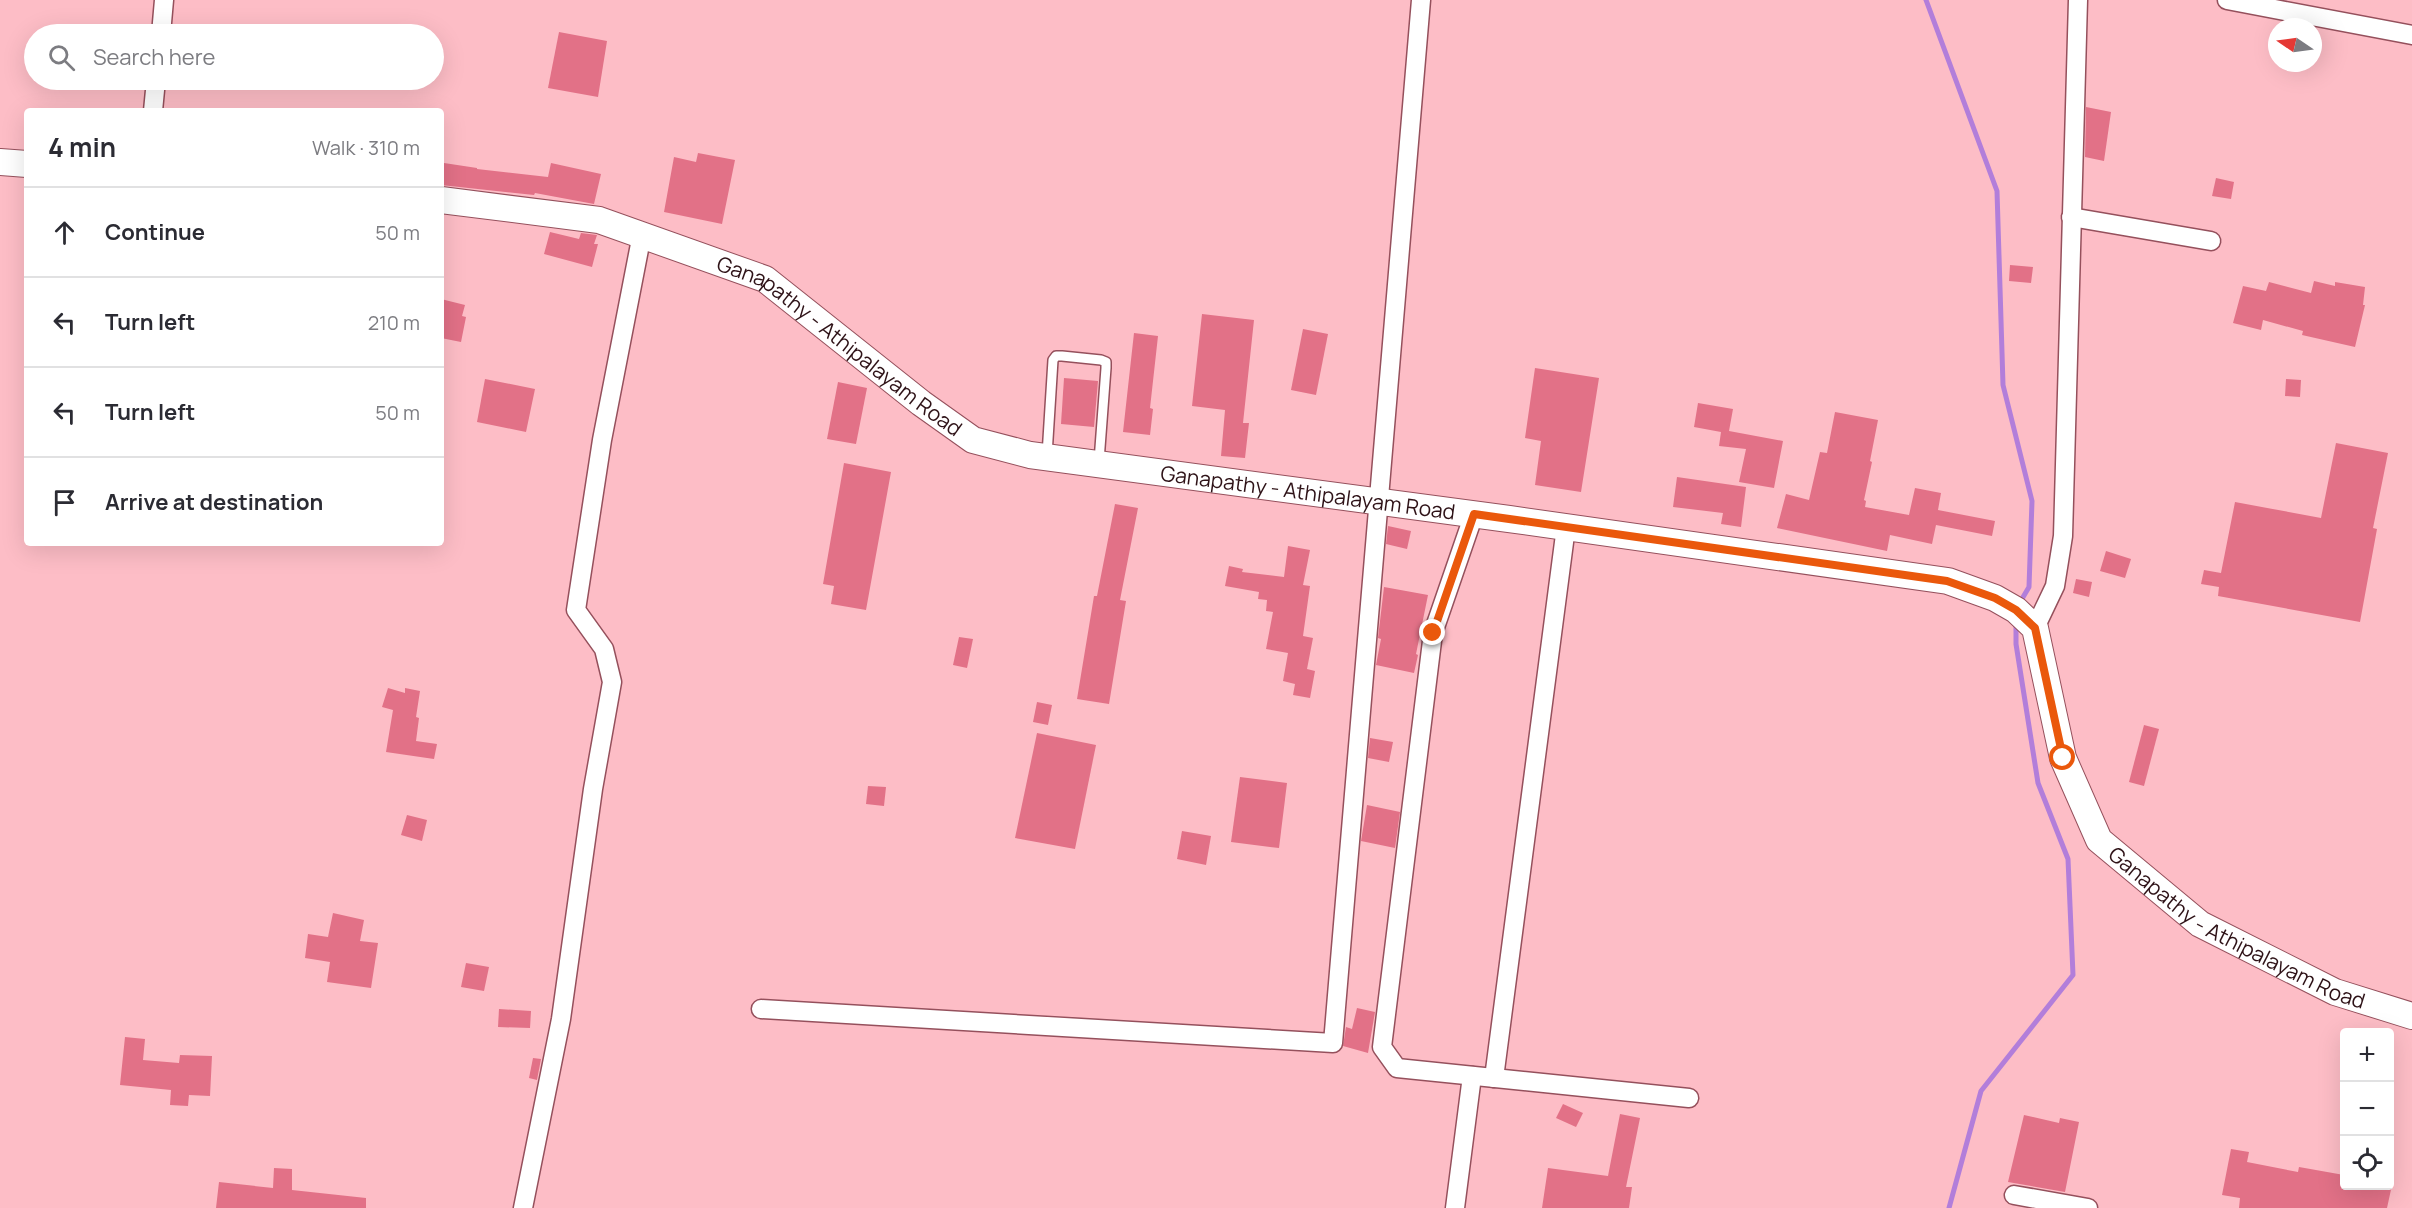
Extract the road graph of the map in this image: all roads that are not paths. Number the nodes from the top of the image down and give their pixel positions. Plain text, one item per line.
1 (164, 0) edge
2 (1421, 0) edge
3 (2078, 0) edge
4 (2227, 0) edge
5 (162, 24) edge
6 (2412, 35) edge
7 (155, 90) edge
8 (153, 108) edge
9 (0, 162) edge
10 (24, 164) edge
11 (444, 200) edge
12 (2071, 217) junction
13 (642, 234) junction
14 (2211, 241) dead end
15 (1047, 457) junction
16 (1099, 464) junction
17 (1378, 501) junction
18 (1474, 514) junction
19 (1566, 527) junction
20 (2035, 628) junction
21 (761, 1009) dead end
22 (2412, 1016) edge
23 (1472, 1076) junction
24 (1494, 1078) junction
25 (1689, 1098) dead end
26 (2014, 1195) dead end
27 (524, 1208) edge
28 (1455, 1208) edge
29 (2088, 1208) edge

1 - 5 street
2 - 17 street
3 - 12 street
4 - 6 street
7 - 8 street
9 - 10 main road
11 - 13 main road, Ganapathy - Athipalayam Road
12 - 14 street
12 - 20 street
13 - 15 main road, Ganapathy - Athipalayam Road
13 - 27 street
15 - 16 main road, Ganapathy - Athipalayam Road
15 - 16 lane
16 - 17 main road, Ganapathy - Athipalayam Road
17 - 18 main road, Ganapathy - Athipalayam Road
17 - 21 street
18 - 19 main road, Ganapathy - Athipalayam Road
18 - 23 street
19 - 20 main road, Ganapathy - Athipalayam Road
19 - 24 street
20 - 22 main road, Ganapathy - Athipalayam Road
23 - 24 street
23 - 28 street
24 - 25 street
26 - 29 street

